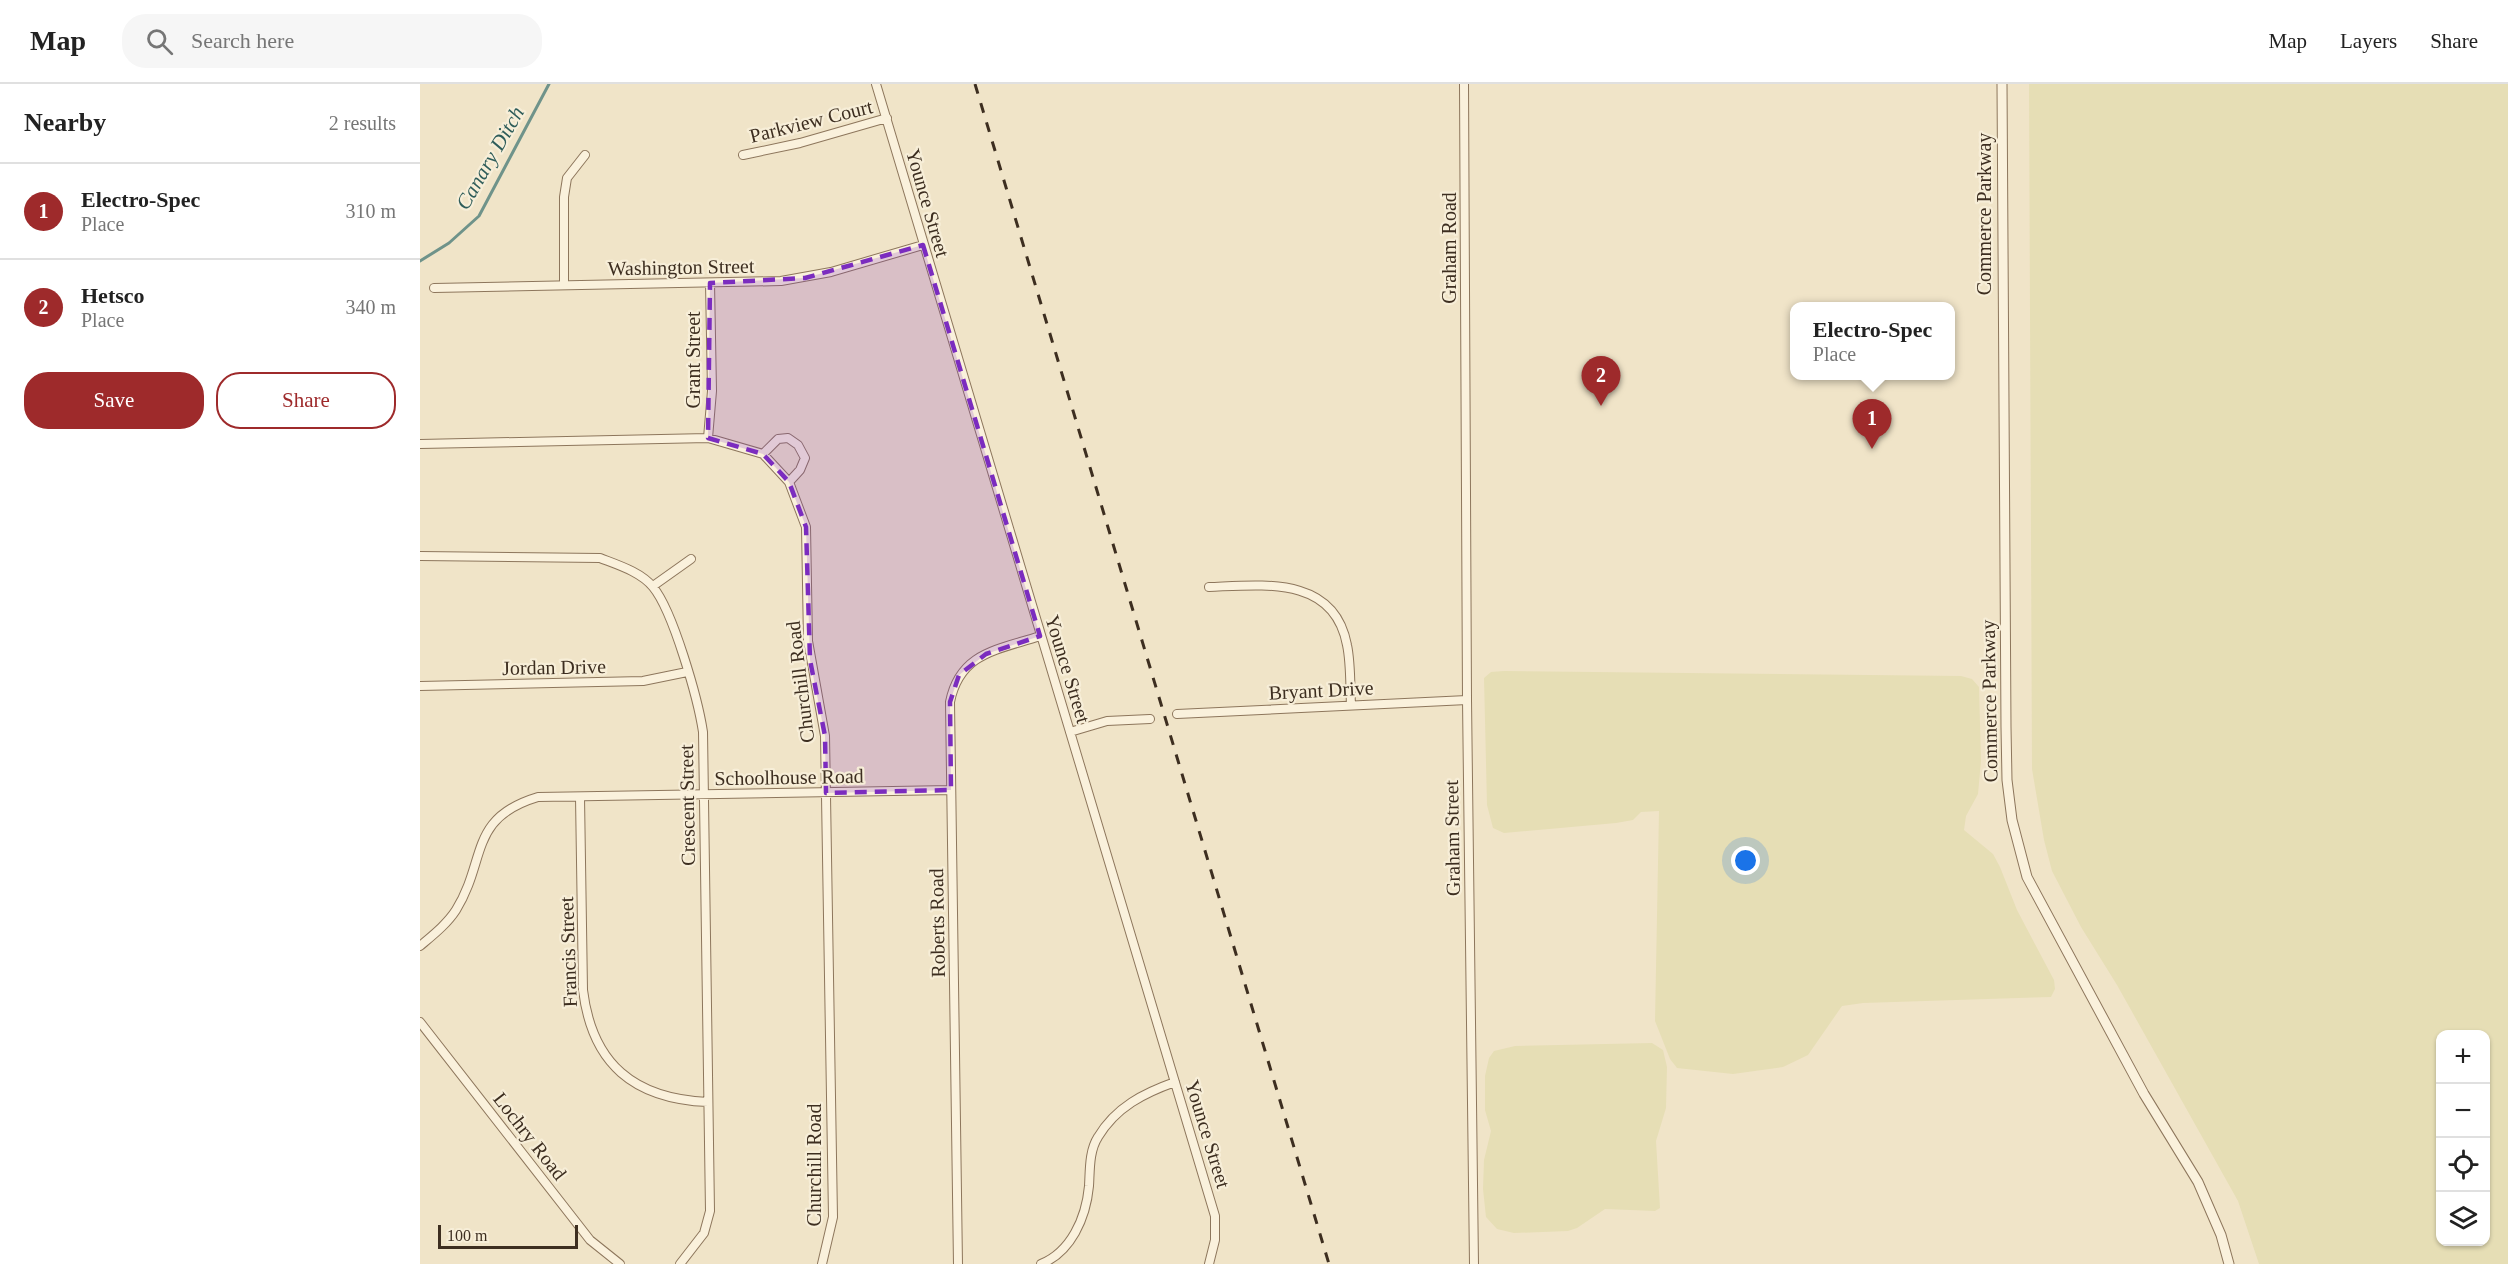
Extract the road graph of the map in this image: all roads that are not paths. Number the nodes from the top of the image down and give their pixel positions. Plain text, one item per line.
1 (876, 84) edge
2 (1464, 84) edge
3 (2001, 84) edge
4 (887, 118) junction
5 (585, 155) dead end
6 (743, 155) dead end
7 (923, 245) junction
8 (710, 283) junction
9 (564, 285) junction
10 (434, 288) dead end
11 (1466, 411) joint
12 (708, 438) junction
13 (420, 444) edge
14 (763, 454) junction
15 (789, 482) junction
16 (420, 556) edge
17 (691, 559) dead end
18 (653, 586) junction
19 (1209, 587) dead end
20 (1040, 636) junction
21 (687, 672) junction
22 (420, 686) edge
23 (1467, 700) junction
24 (1351, 705) junction
25 (1177, 714) dead end
26 (1150, 719) dead end
27 (1070, 732) junction
28 (951, 790) junction
29 (703, 794) junction
30 (826, 794) junction
31 (580, 797) junction
32 (420, 946) edge
33 (420, 1022) edge
34 (1175, 1082) junction
35 (708, 1102) junction
36 (620, 1264) edge
37 (680, 1264) edge
38 (822, 1264) edge
39 (958, 1264) edge
40 (1041, 1264) edge
41 (1209, 1264) edge
42 (1474, 1264) edge
43 (2229, 1264) edge

1 - 4 street, Younce Street
2 - 11 street, Graham Road
3 - 43 street, Commerce Parkway
4 - 6 street, Parkview Court
4 - 7 street, Younce Street
5 - 9 street
7 - 8 street, Washington Street
7 - 20 street, Younce Street
8 - 9 street, Washington Street
8 - 12 street, Grant Street
9 - 10 street, Washington Street
11 - 23 street, Graham Street
12 - 13 street
12 - 14 street
14 - 15 street, Churchill Road
14 - 15 street
15 - 30 street, Churchill Road
16 - 18 street, Crescent Street
17 - 18 street
18 - 21 street, Crescent Street
19 - 24 street
20 - 27 street, Younce Street
20 - 28 street, Roberts Road
21 - 22 street, Jordan Drive
21 - 29 street, Crescent Street
23 - 24 street, Bryant Drive
23 - 42 street, Graham Street
24 - 25 street, Bryant Drive
26 - 27 street
27 - 34 street, Younce Street
28 - 30 street, Schoolhouse Road
28 - 39 street, Roberts Road
29 - 30 street, Schoolhouse Road
29 - 31 street, Schoolhouse Road
29 - 35 street, Crescent Street
30 - 38 street, Churchill Road
31 - 32 street, Schoolhouse Road
31 - 35 street, Francis Street
33 - 36 street, Lochry Road
34 - 40 street
34 - 41 street, Younce Street
35 - 37 street, Crescent Street

